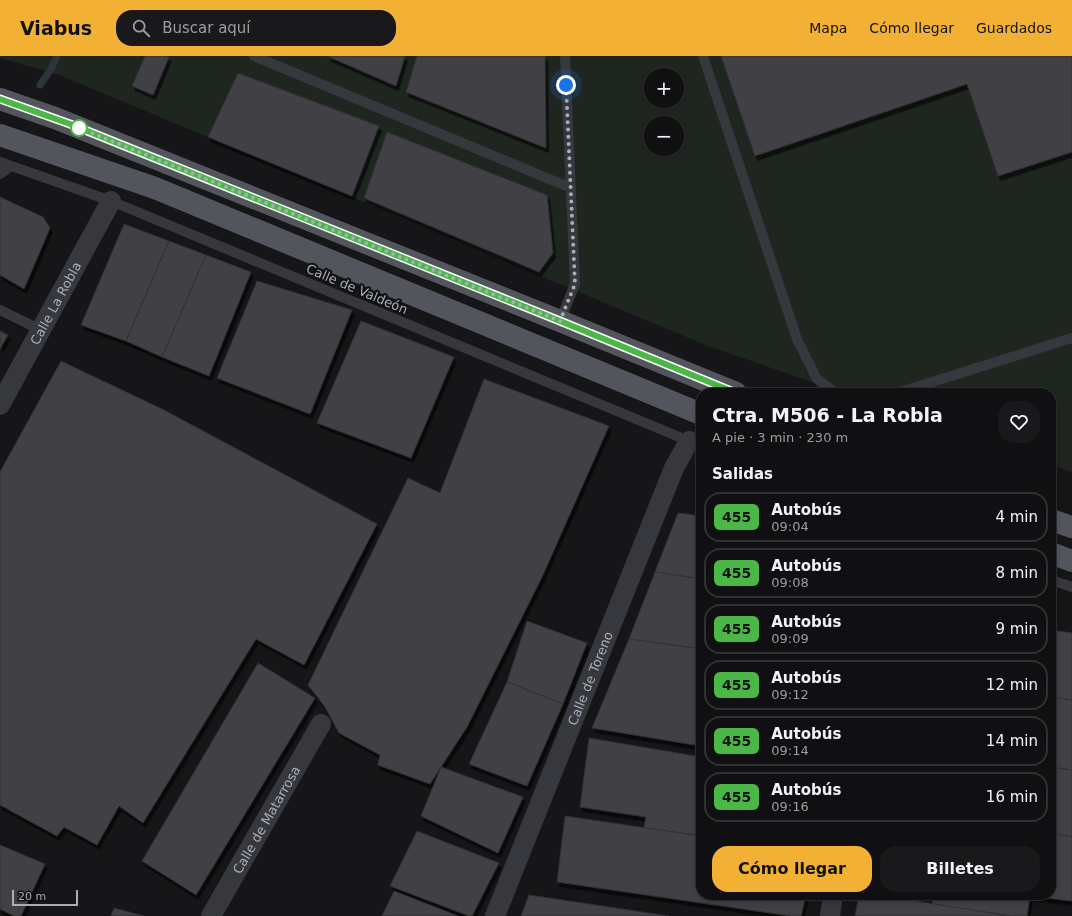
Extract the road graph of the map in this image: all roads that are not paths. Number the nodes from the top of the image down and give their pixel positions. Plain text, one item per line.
1 (254, 56) edge
2 (565, 56) edge
3 (703, 56) edge
4 (0, 100) edge
5 (0, 135) edge
6 (0, 162) edge
7 (11, 166) junction
8 (0, 174) edge
9 (571, 188) junction
10 (111, 200) junction
11 (0, 310) edge
12 (560, 321) junction
13 (41, 330) junction
14 (1072, 338) edge
15 (724, 388) edge
16 (829, 388) edge
17 (913, 388) edge
18 (0, 405) edge
19 (696, 412) edge
20 (695, 444) edge
21 (1056, 522) edge
22 (1072, 527) edge
23 (1056, 555) edge
24 (1072, 561) edge
25 (1056, 582) edge
26 (1072, 587) edge
27 (321, 724) dead end
28 (832, 900) edge
29 (211, 916) edge
30 (495, 916) edge
31 (830, 916) edge

1 - 9 lane
2 - 9 lane
3 - 16 lane
4 - 12 main road
5 - 19 main road
6 - 7 lane, Calle de Valdeón
7 - 8 lane
7 - 10 lane, Calle de Valdeón
9 - 12 lane
10 - 13 street, Calle La Robla
10 - 20 lane, Calle de Valdeón
11 - 13 lane
12 - 15 main road
13 - 18 street, Calle La Robla
14 - 17 lane
20 - 30 street, Calle de Toreno
21 - 22 main road
23 - 24 main road
25 - 26 lane
27 - 29 street, Calle de Matarrosa
28 - 31 street

